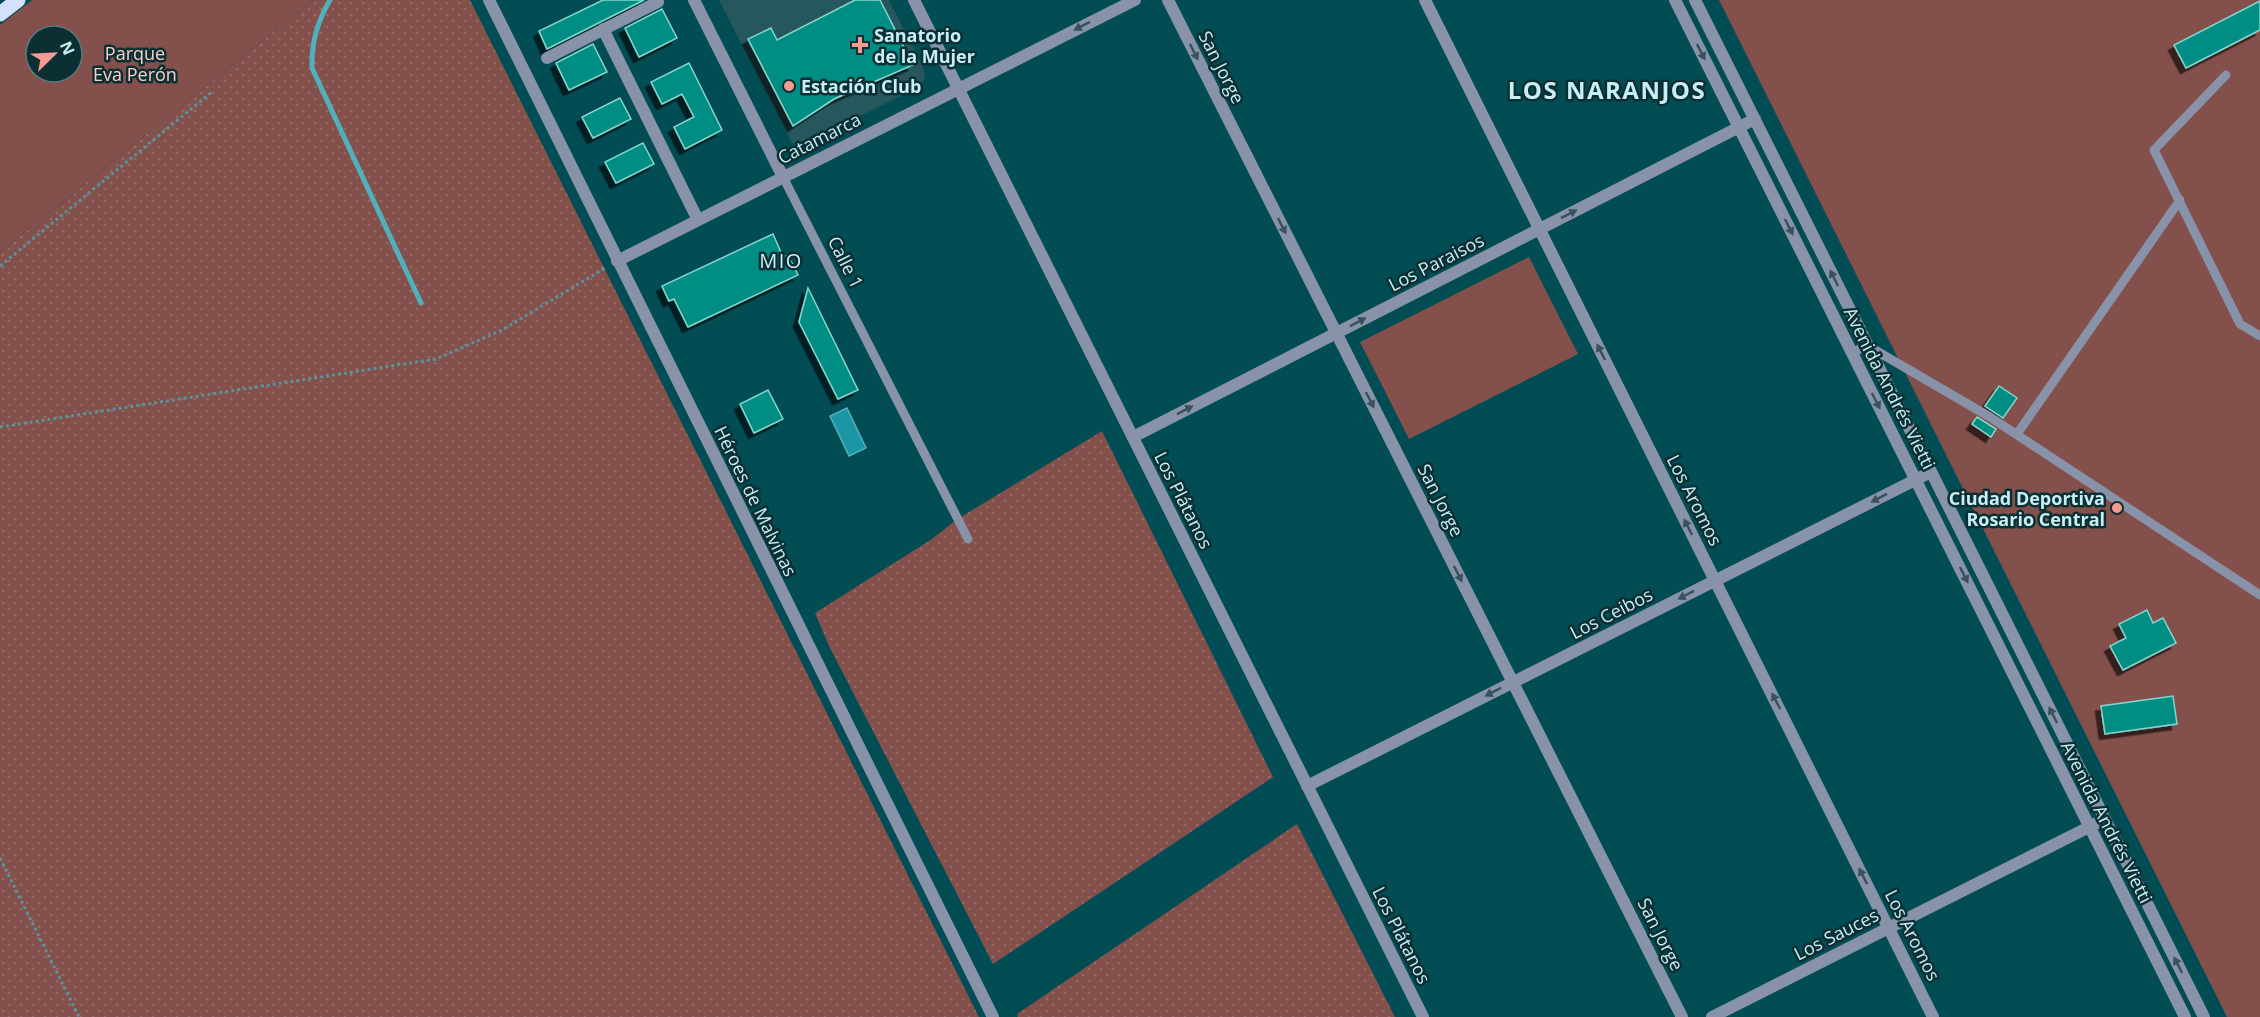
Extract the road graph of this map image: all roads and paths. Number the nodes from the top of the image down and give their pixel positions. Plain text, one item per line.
1 (18, 0) edge
2 (489, 0) edge
3 (694, 0) edge
4 (914, 0) edge
5 (1135, 0) edge
6 (1168, 0) edge
7 (1425, 0) edge
8 (1675, 0) edge
9 (1695, 0) edge
10 (658, 2) dead end
11 (0, 14) edge
12 (603, 29) junction
13 (547, 58) dead end
14 (2226, 75) dead end
15 (958, 88) junction
16 (213, 91) dead end
17 (1755, 119) junction
18 (1739, 127) junction
19 (783, 177) junction
20 (2180, 200) junction
21 (698, 220) junction
22 (1539, 229) junction
23 (617, 261) junction
24 (0, 266) edge
25 (1336, 333) junction
26 (2260, 336) edge
27 (1868, 346) junction
28 (1852, 352) junction
29 (0, 426) edge
30 (2017, 434) junction
31 (1133, 437) junction
32 (1931, 472) junction
33 (1916, 480) junction
34 (968, 539) dead end
35 (1715, 580) junction
36 (2260, 595) edge
37 (1513, 682) junction
38 (1307, 786) junction
39 (2105, 819) junction
40 (2090, 827) junction
41 (0, 858) edge
42 (1889, 928) junction
43 (80, 1017) edge
44 (993, 1017) edge
45 (1423, 1017) edge
46 (1682, 1017) edge
47 (1712, 1017) edge
48 (1933, 1017) edge
49 (2185, 1017) edge
50 (2204, 1017) edge

1 - 11 main road
2 - 23 street, Héroes de Malvinas
3 - 19 street, Calle 1
4 - 15 street, Los Plátanos
5 -> 15 street, Catamarca
6 -> 25 street, San Jorge
7 - 22 street, Los Aromos
8 -> 18 street, Avenida Andrés Vietti
9 - 17 street, Avenida Andrés Vietti
10 - 12 street
12 - 13 street
12 - 21 street
14 - 20 lane
15 - 19 street, Catamarca
15 - 31 street, Los Plátanos
16 - 24 path
17 - 18 street, Los Paraisos
27 -> 17 street, Avenida Andrés Vietti
22 -> 18 street, Los Paraisos
18 -> 28 street, Avenida Andrés Vietti
19 - 21 street, Catamarca
19 - 34 lane, Calle 1
20 - 26 lane
20 - 30 lane
21 - 23 street, Catamarca
25 -> 22 street, Los Paraisos
35 -> 22 street, Los Aromos
23 - 29 path
23 - 44 street, Héroes de Malvinas
31 -> 25 street, Los Paraisos
25 -> 37 street, San Jorge
27 - 28 lane
27 - 30 lane
27 - 32 street, Avenida Andrés Vietti
28 -> 33 street, Avenida Andrés Vietti
30 - 36 lane
31 - 38 street, Los Plátanos
32 - 33 street, Los Ceibos
39 -> 32 street, Avenida Andrés Vietti
33 -> 35 street, Los Ceibos
33 -> 40 street, Avenida Andrés Vietti
35 -> 37 street, Los Ceibos
42 -> 35 street, Los Aromos
37 -> 38 street, Los Ceibos
37 - 46 street, San Jorge
38 - 45 street, Los Plátanos
39 - 40 street, Los Sauces
50 -> 39 street, Avenida Andrés Vietti
40 - 42 street, Los Sauces
40 - 49 street, Avenida Andrés Vietti
41 - 43 path
42 - 47 street, Los Sauces
42 - 48 street, Los Aromos

